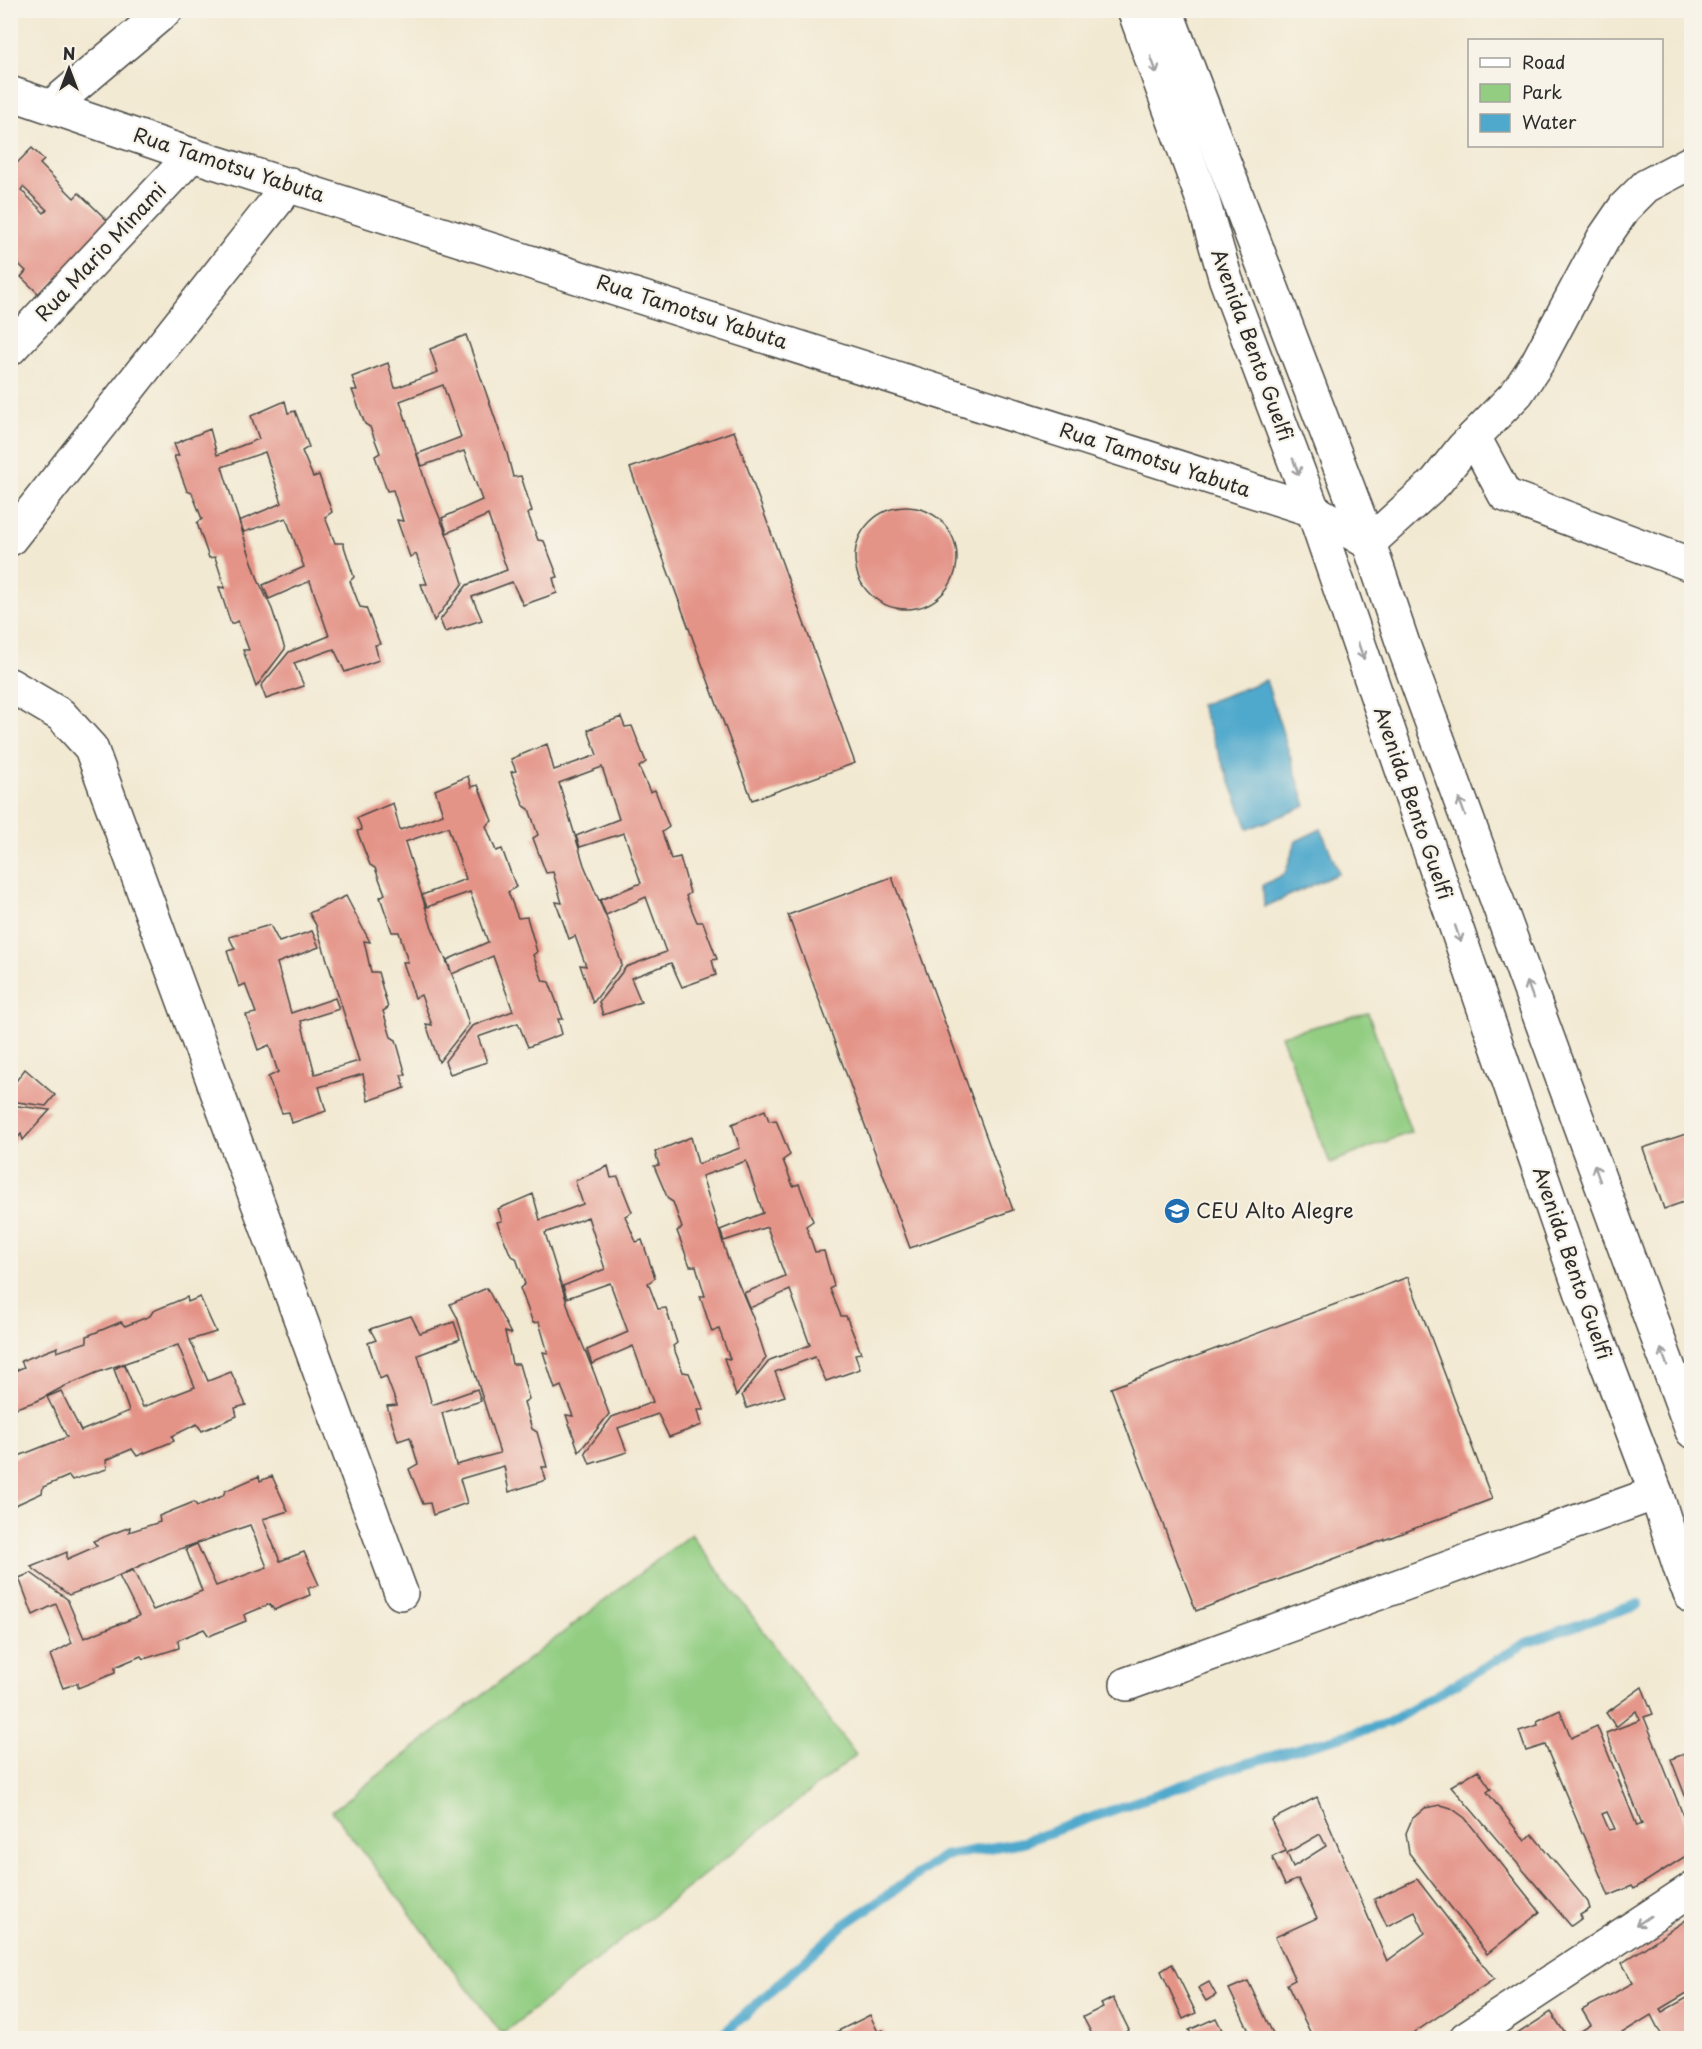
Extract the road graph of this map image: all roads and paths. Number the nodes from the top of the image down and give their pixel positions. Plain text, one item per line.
1 (166, 10) edge
2 (1134, 10) edge
3 (1166, 10) edge
4 (10, 93) edge
5 (52, 106) junction
6 (192, 155) junction
7 (1692, 162) edge
8 (290, 184) junction
9 (10, 349) edge
10 (1474, 437) junction
11 (1313, 510) junction
12 (10, 539) edge
13 (1369, 543) junction
14 (1692, 565) edge
15 (10, 686) edge
16 (1692, 1431) edge
17 (1656, 1493) junction
18 (401, 1593) dead end
19 (1692, 1597) edge
20 (1127, 1684) dead end
21 (1692, 1889) edge
22 (1466, 2038) edge

1 - 5 street
2 -> 11 street, Avenida Bento Guelfi
3 - 13 street, Avenida Bento Guelfi
4 - 5 street, Rua Tamotsu Yabuta
5 - 6 street, Rua Tamotsu Yabuta
6 - 8 street, Rua Tamotsu Yabuta
6 - 9 street, Rua Mario Minami
7 - 10 street
8 - 11 street, Rua Tamotsu Yabuta
8 - 12 street
10 - 13 street
10 - 14 street
11 - 13 street, Rua Tamotsu Yabuta
11 -> 17 street, Avenida Bento Guelfi
16 -> 13 street, Avenida Bento Guelfi
15 - 18 street
17 - 19 street, Avenida Bento Guelfi
17 - 20 street
21 -> 22 street

